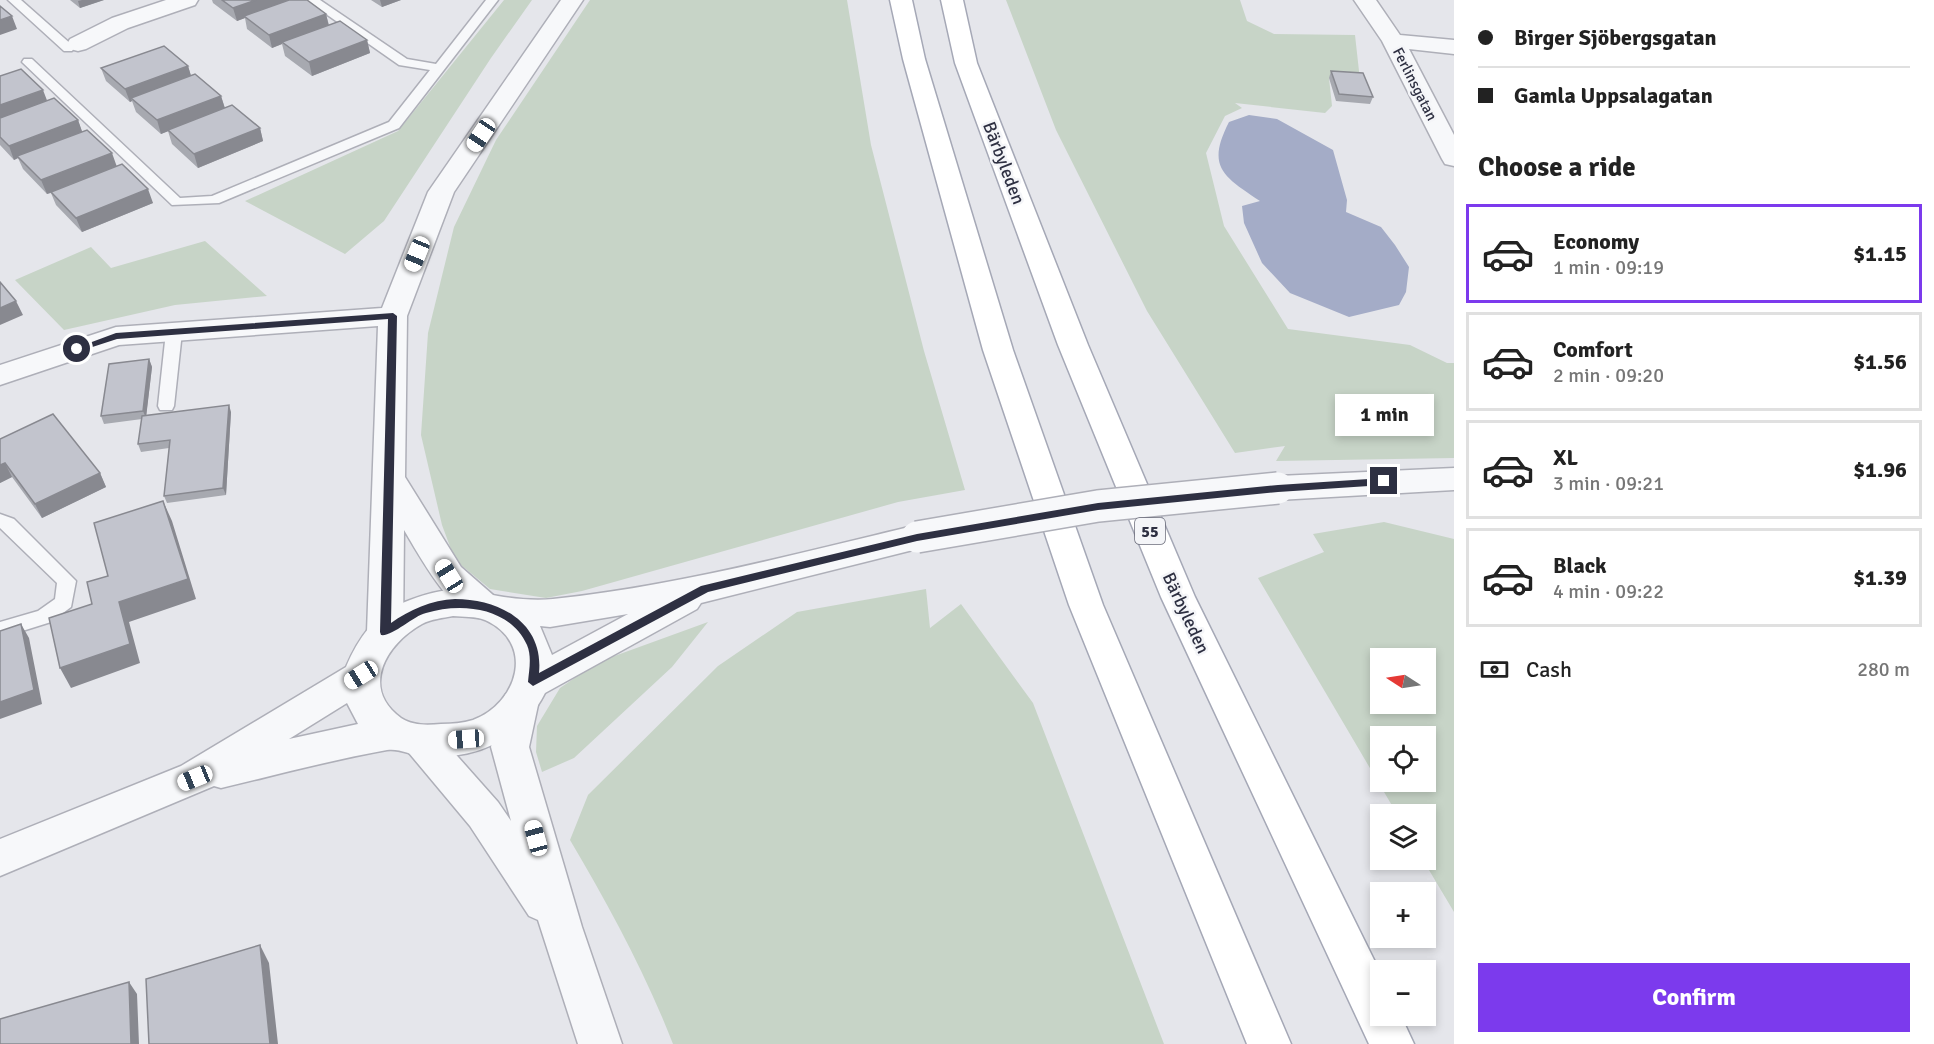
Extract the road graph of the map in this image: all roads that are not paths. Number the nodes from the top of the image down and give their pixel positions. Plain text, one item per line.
1 (14, 0) edge
2 (187, 0) edge
3 (312, 0) edge
4 (492, 0) edge
5 (572, 0) edge
6 (901, 0) edge
7 (952, 0) edge
8 (1365, 0) edge
9 (1393, 41) junction
10 (73, 46) joint
11 (1454, 47) edge
12 (28, 62) dead end
13 (439, 68) junction
14 (1454, 159) edge
15 (393, 316) junction
16 (174, 332) junction
17 (0, 375) edge
18 (166, 406) dead end
19 (388, 476) junction
20 (1454, 479) edge
21 (0, 521) edge
22 (705, 589) junction
23 (489, 608) junction
24 (0, 630) edge
25 (385, 632) junction
26 (361, 675) junction
27 (526, 694) junction
28 (408, 737) junction
29 (195, 778) junction
30 (0, 858) edge
31 (561, 927) junction
32 (600, 1044) edge
33 (1269, 1044) edge
34 (1392, 1044) edge

1 - 10 lane
2 - 10 street
3 - 13 lane
4 - 13 lane
5 - 15 street
6 - 33 main road
7 - 34 main road, Bärbyleden / 55
8 - 9 street, Ferlinsgatan
9 - 11 street, Ferlinsgatan
9 - 14 street, Ferlinsgatan
12 - 13 lane
15 - 16 street
15 - 19 street
16 - 17 street
16 - 18 lane
19 - 23 street
19 - 25 street
20 - 22 street, bridge
21 - 24 lane
22 - 23 street
22 - 27 street
23 - 25 street
23 - 27 street
25 - 26 street
26 - 28 street
26 - 29 street
27 - 28 street
27 - 31 street
28 - 29 street
28 - 31 street
29 - 30 street
31 - 32 street

